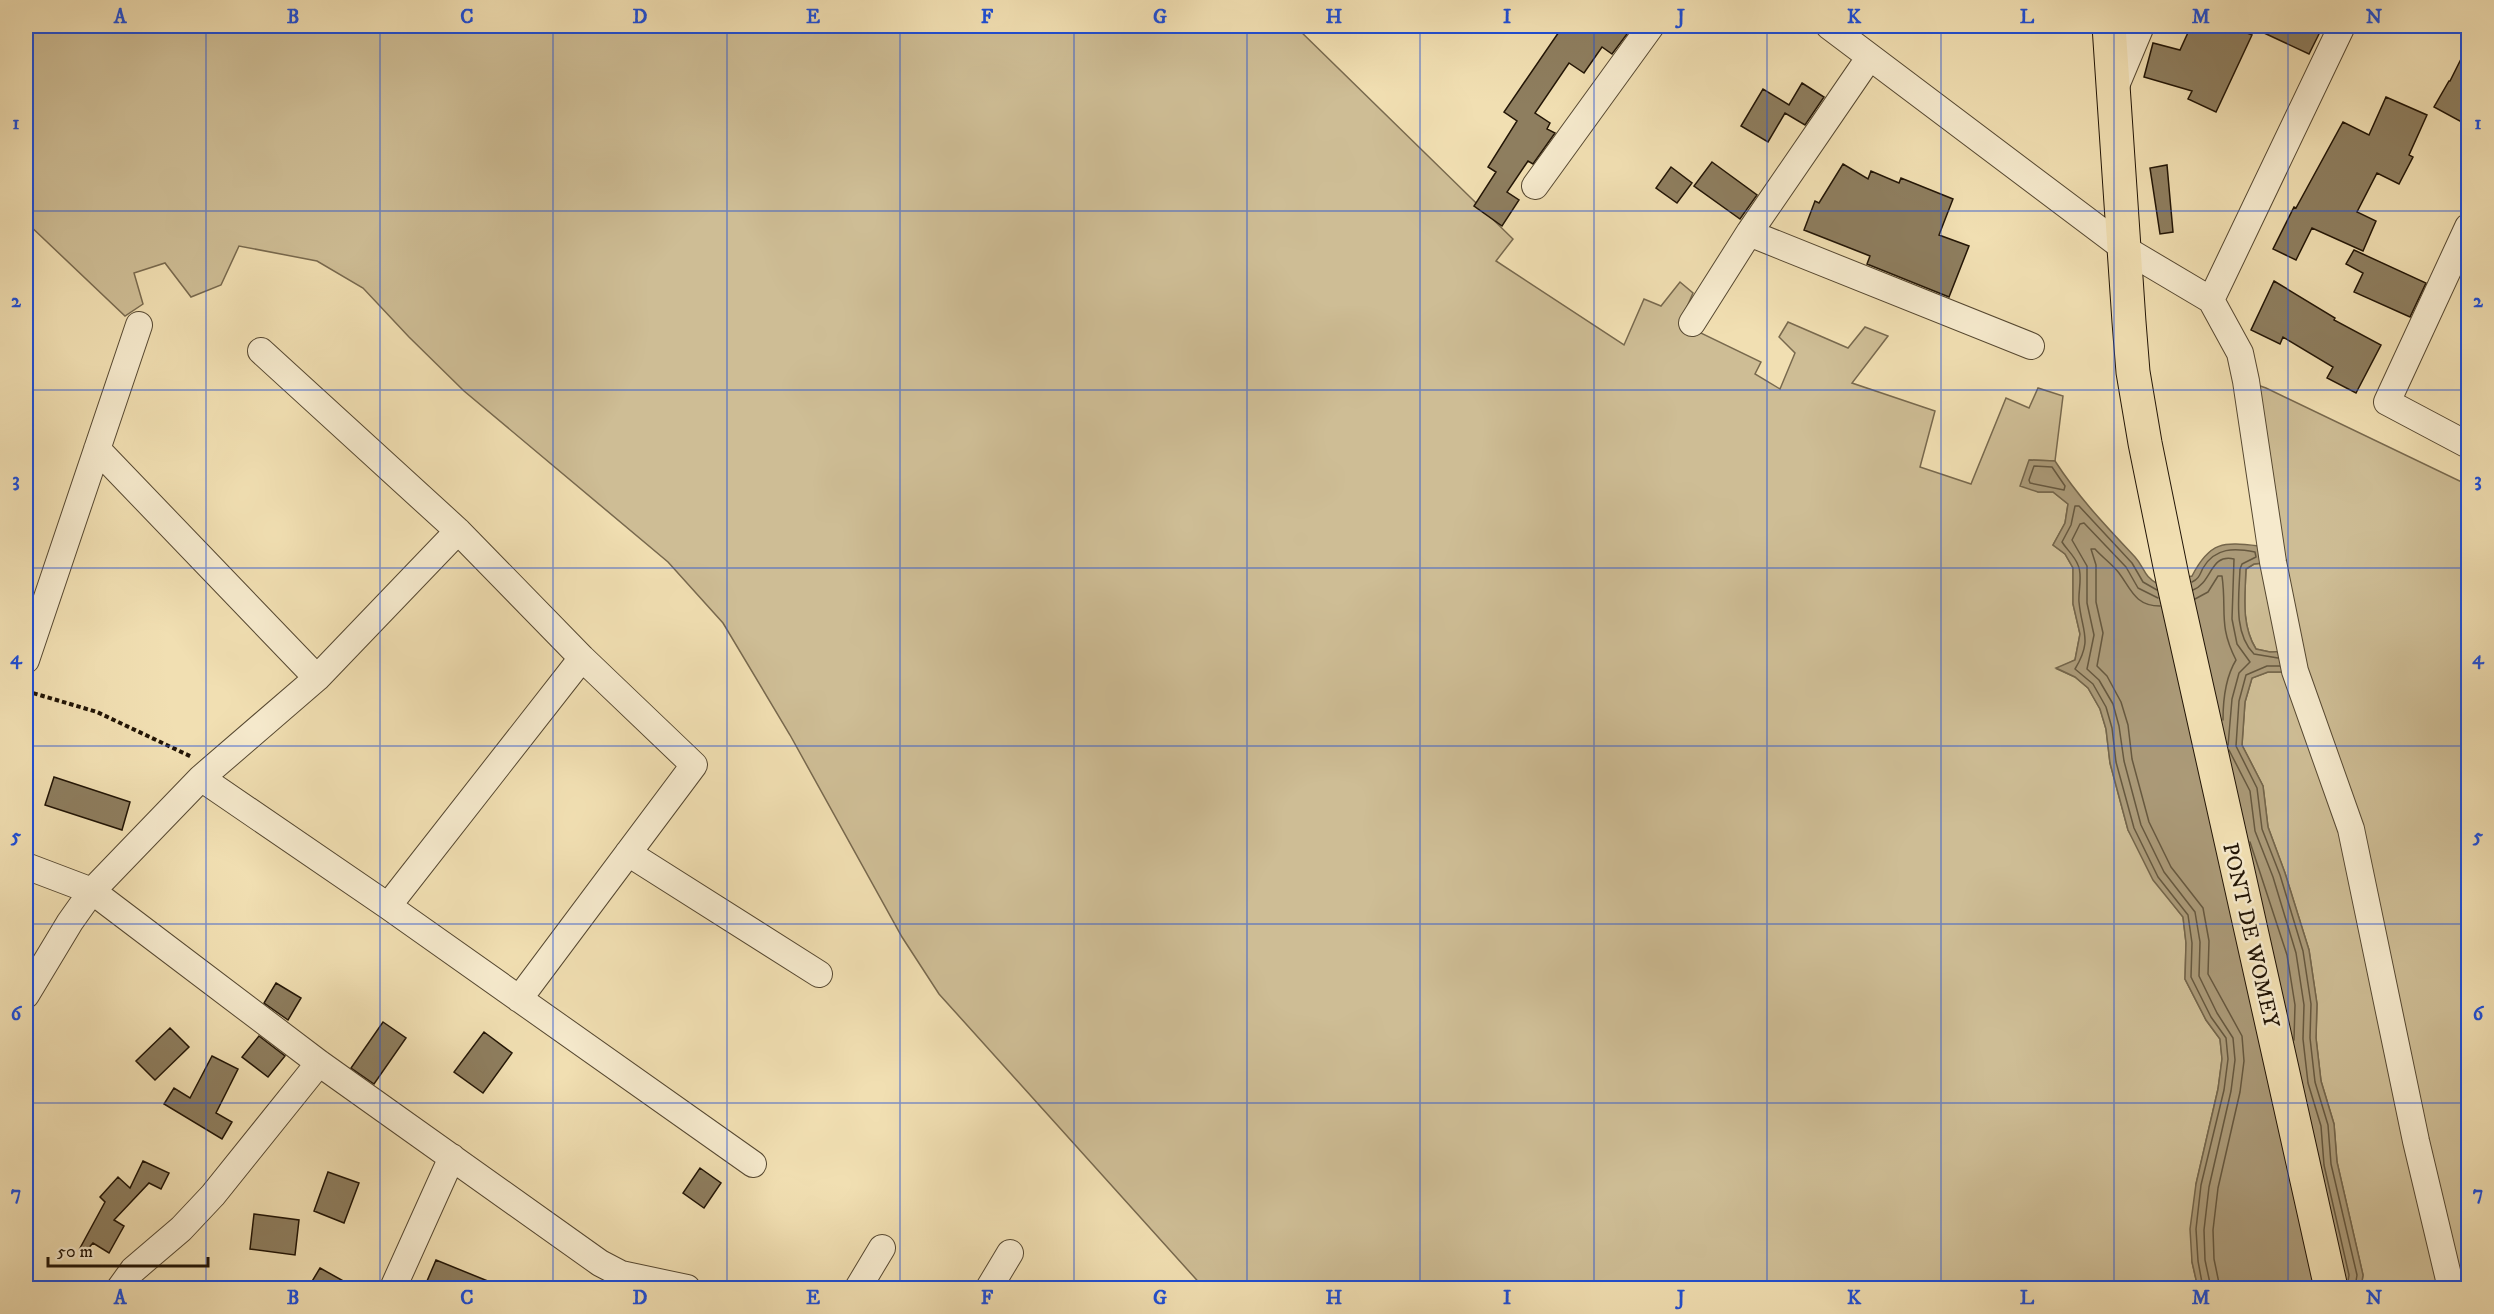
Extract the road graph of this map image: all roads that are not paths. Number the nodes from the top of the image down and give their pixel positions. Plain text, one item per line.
1 (1651, 26) edge
2 (1829, 26) edge
3 (2109, 26) edge
4 (2141, 26) edge
5 (2342, 26) edge
6 (1869, 58) junction
7 (2114, 91) junction
8 (1535, 186) dead end
9 (2469, 227) edge
10 (1749, 233) junction
11 (2125, 249) junction
12 (2211, 300) junction
13 (1692, 323) dead end
14 (140, 324) dead end
15 (2031, 346) dead end
16 (261, 351) dead end
17 (2469, 445) edge
18 (97, 449) junction
19 (458, 531) junction
20 (582, 658) junction
21 (26, 660) edge
22 (317, 678) junction
23 (208, 773) junction
24 (628, 853) junction
25 (26, 866) edge
26 (92, 891) junction
27 (388, 906) junction
28 (819, 974) dead end
29 (26, 995) edge
30 (519, 999) junction
31 (319, 1064) junction
32 (452, 1156) junction
33 (753, 1164) dead end
34 (882, 1248) dead end
35 (1010, 1253) dead end
36 (618, 1281) edge
37 (120, 1288) edge
38 (393, 1288) edge
39 (687, 1288) edge
40 (858, 1288) edge
41 (989, 1288) edge
42 (2331, 1288) edge
43 (2451, 1288) edge

1 - 8 street
2 - 6 street
3 - 7 main road, PONT DE WOMEY
4 - 7 street
5 - 12 street
6 - 10 street
6 - 11 street
7 - 11 main road, PONT DE WOMEY
9 - 17 street
10 - 13 street
10 - 15 street
11 - 12 street
11 - 42 main road, PONT DE WOMEY
12 - 43 street
14 - 18 street
16 - 19 street
18 - 21 street
18 - 22 street
19 - 20 street
19 - 22 street
20 - 24 street
20 - 27 street
22 - 23 street
23 - 26 street
23 - 27 street
24 - 28 street
24 - 30 street
25 - 26 street
26 - 29 street
26 - 31 street
27 - 30 street
30 - 33 street
31 - 32 street
31 - 37 street
32 - 36 street
32 - 38 street
34 - 40 street
35 - 41 street
36 - 39 street

